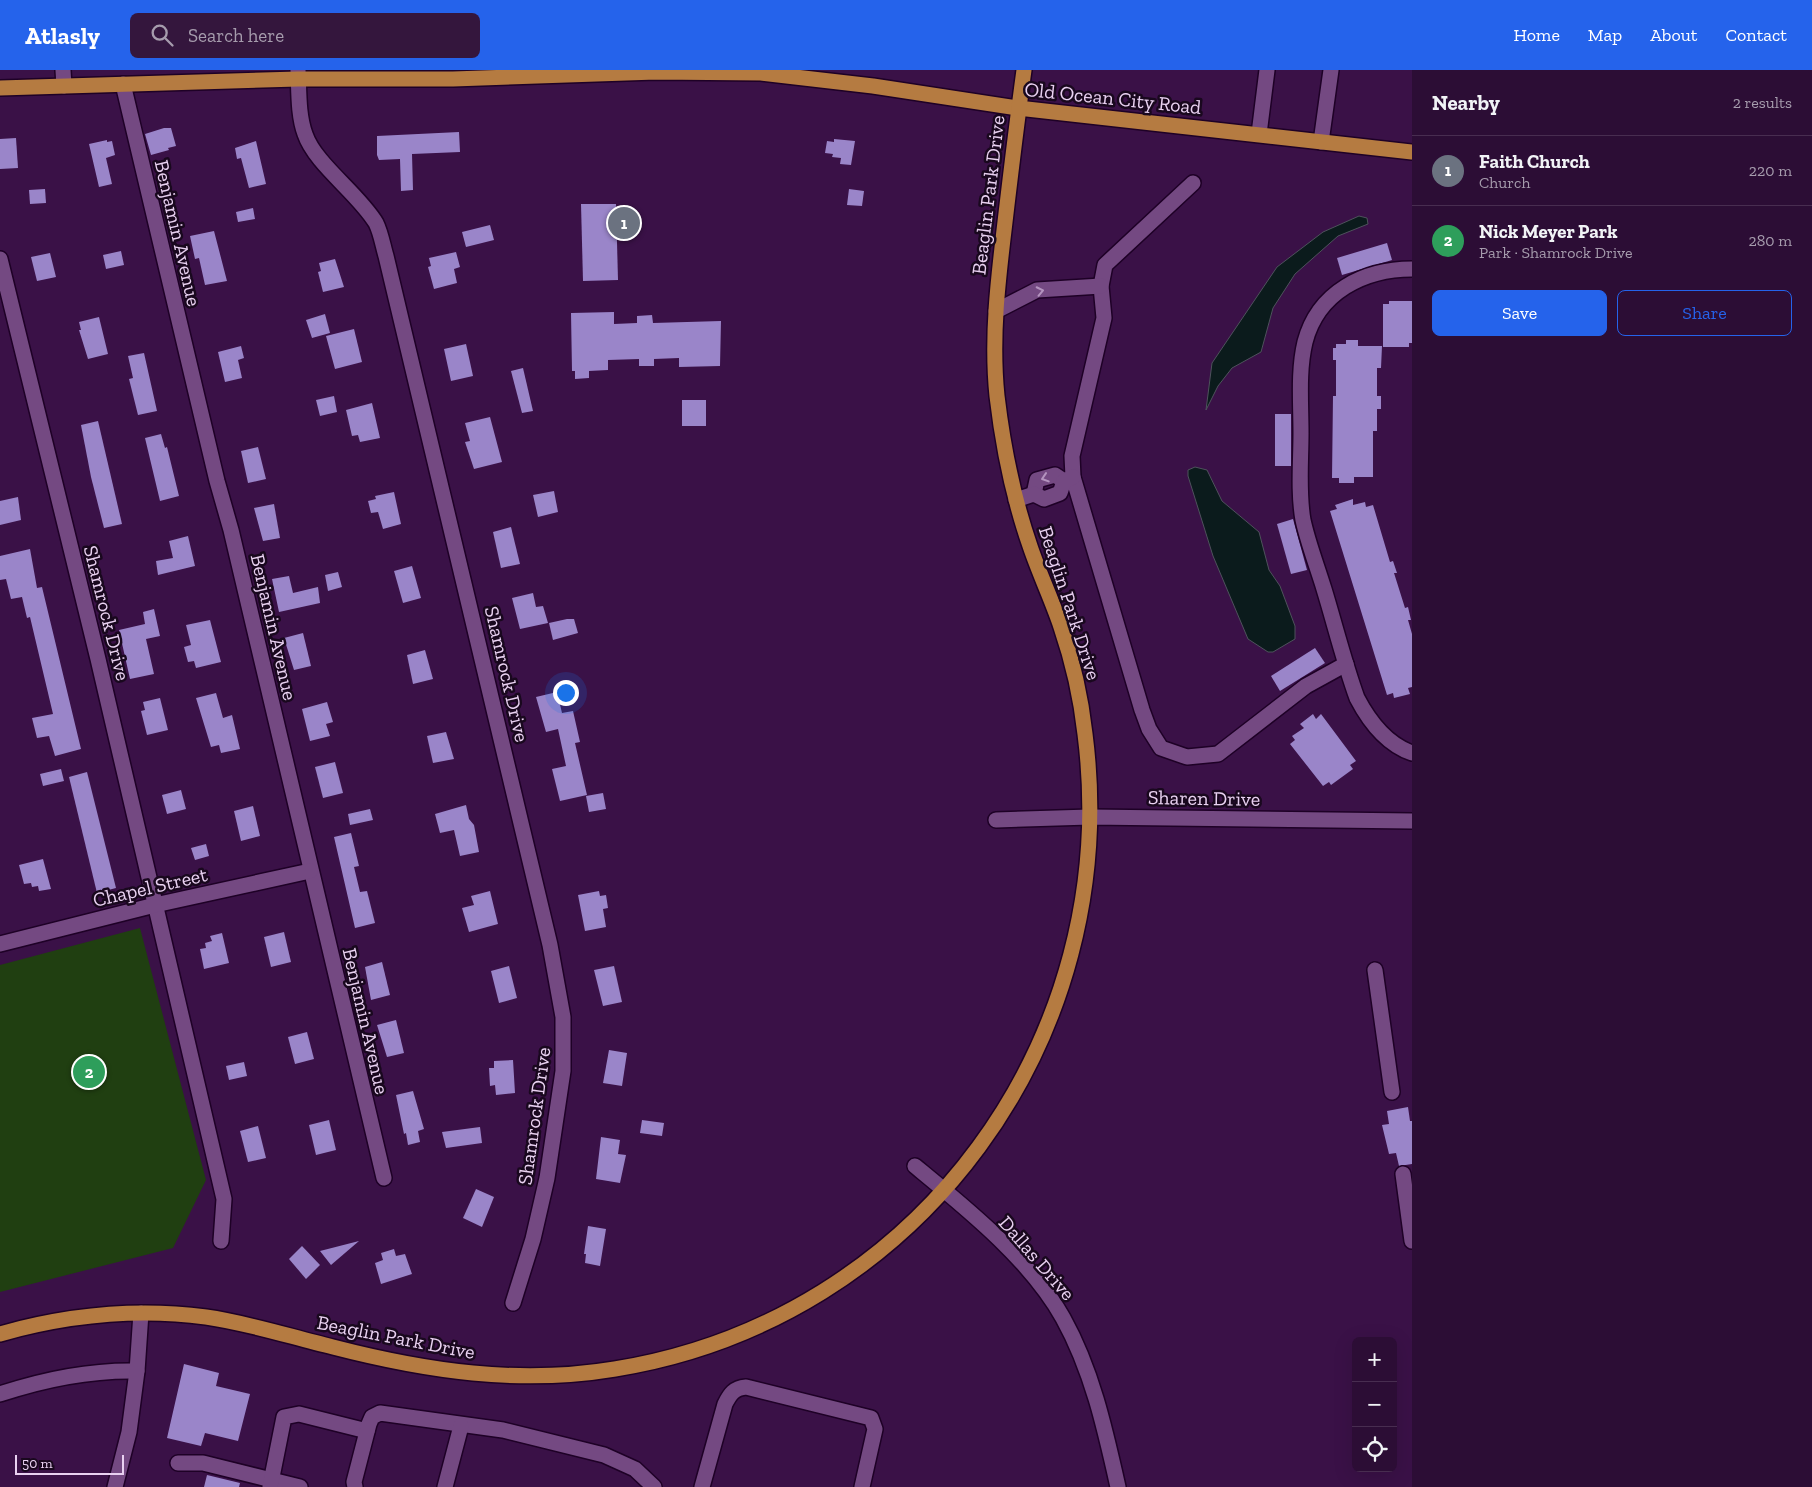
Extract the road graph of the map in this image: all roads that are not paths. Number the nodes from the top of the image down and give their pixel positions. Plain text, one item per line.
1 (63, 70) edge
2 (1024, 70) edge
3 (1267, 70) edge
4 (1331, 70) edge
5 (716, 71) edge
6 (298, 75) edge
7 (453, 75) edge
8 (123, 84) junction
9 (64, 86) junction
10 (0, 88) edge
11 (1018, 108) junction
12 (1259, 134) junction
13 (1321, 142) junction
14 (1412, 152) edge
15 (1193, 183) dead end
16 (0, 259) edge
17 (1412, 269) edge
18 (1101, 286) junction
19 (996, 311) junction
20 (1068, 479) junction
21 (1016, 500) junction
22 (1346, 664) junction
23 (1412, 753) edge
24 (1090, 817) junction
25 (996, 820) dead end
26 (1412, 821) edge
27 (310, 871) junction
28 (155, 906) junction
29 (0, 944) edge
30 (1375, 970) dead end
31 (1392, 1092) dead end
32 (915, 1166) dead end
33 (1403, 1174) dead end
34 (384, 1178) dead end
35 (944, 1190) junction
36 (221, 1241) dead end
37 (1412, 1241) edge
38 (513, 1303) dead end
39 (140, 1313) junction
40 (0, 1334) edge
41 (137, 1371) junction
42 (0, 1394) edge
43 (461, 1426) junction
44 (367, 1431) junction
45 (178, 1463) dead end
46 (271, 1483) edge
47 (115, 1487) edge
48 (300, 1487) edge
49 (355, 1487) edge
50 (445, 1487) edge
51 (654, 1487) edge
52 (702, 1487) edge
53 (862, 1487) edge
54 (1118, 1487) edge

1 - 9 street
2 - 11 main road, Beaglin Park Drive
3 - 12 street
4 - 13 street
5 - 7 main road, Old Ocean City Road
5 - 11 main road, Old Ocean City Road
6 - 7 main road, Old Ocean City Road
6 - 8 main road, Old Ocean City Road
6 - 38 street, Shamrock Drive
8 - 9 main road, Old Ocean City Road
8 - 27 street, Benjamin Avenue
9 - 10 main road, Old Ocean City Road
11 - 12 main road, Old Ocean City Road
11 - 19 main road, Beaglin Park Drive
12 - 13 main road, Old Ocean City Road
13 - 14 main road, Old Ocean City Road
15 - 18 street
16 - 28 street, Shamrock Drive
17 - 22 street
19 -> 18 street
18 - 20 street
19 - 21 main road, Beaglin Park Drive
20 - 21 street
20 - 22 street
21 - 24 main road, Beaglin Park Drive
22 - 23 street
24 - 25 street, Sharen Drive
24 - 26 street, Sharen Drive
24 - 35 main road, Beaglin Park Drive
27 - 28 street, Chapel Street
27 - 34 street, Benjamin Avenue
28 - 29 street, Chapel Street
28 - 36 street, Shamrock Drive
30 - 31 street
32 - 35 street, Dallas Drive
33 - 37 street
35 - 39 main road, Beaglin Park Drive
35 - 54 street, Dallas Drive
39 - 40 main road, Beaglin Park Drive
39 - 41 street
41 - 42 street
41 - 47 street
43 - 44 street
43 - 50 street
43 - 51 street
44 - 46 street
44 - 49 street
45 - 46 street
46 - 48 street
52 - 53 street

